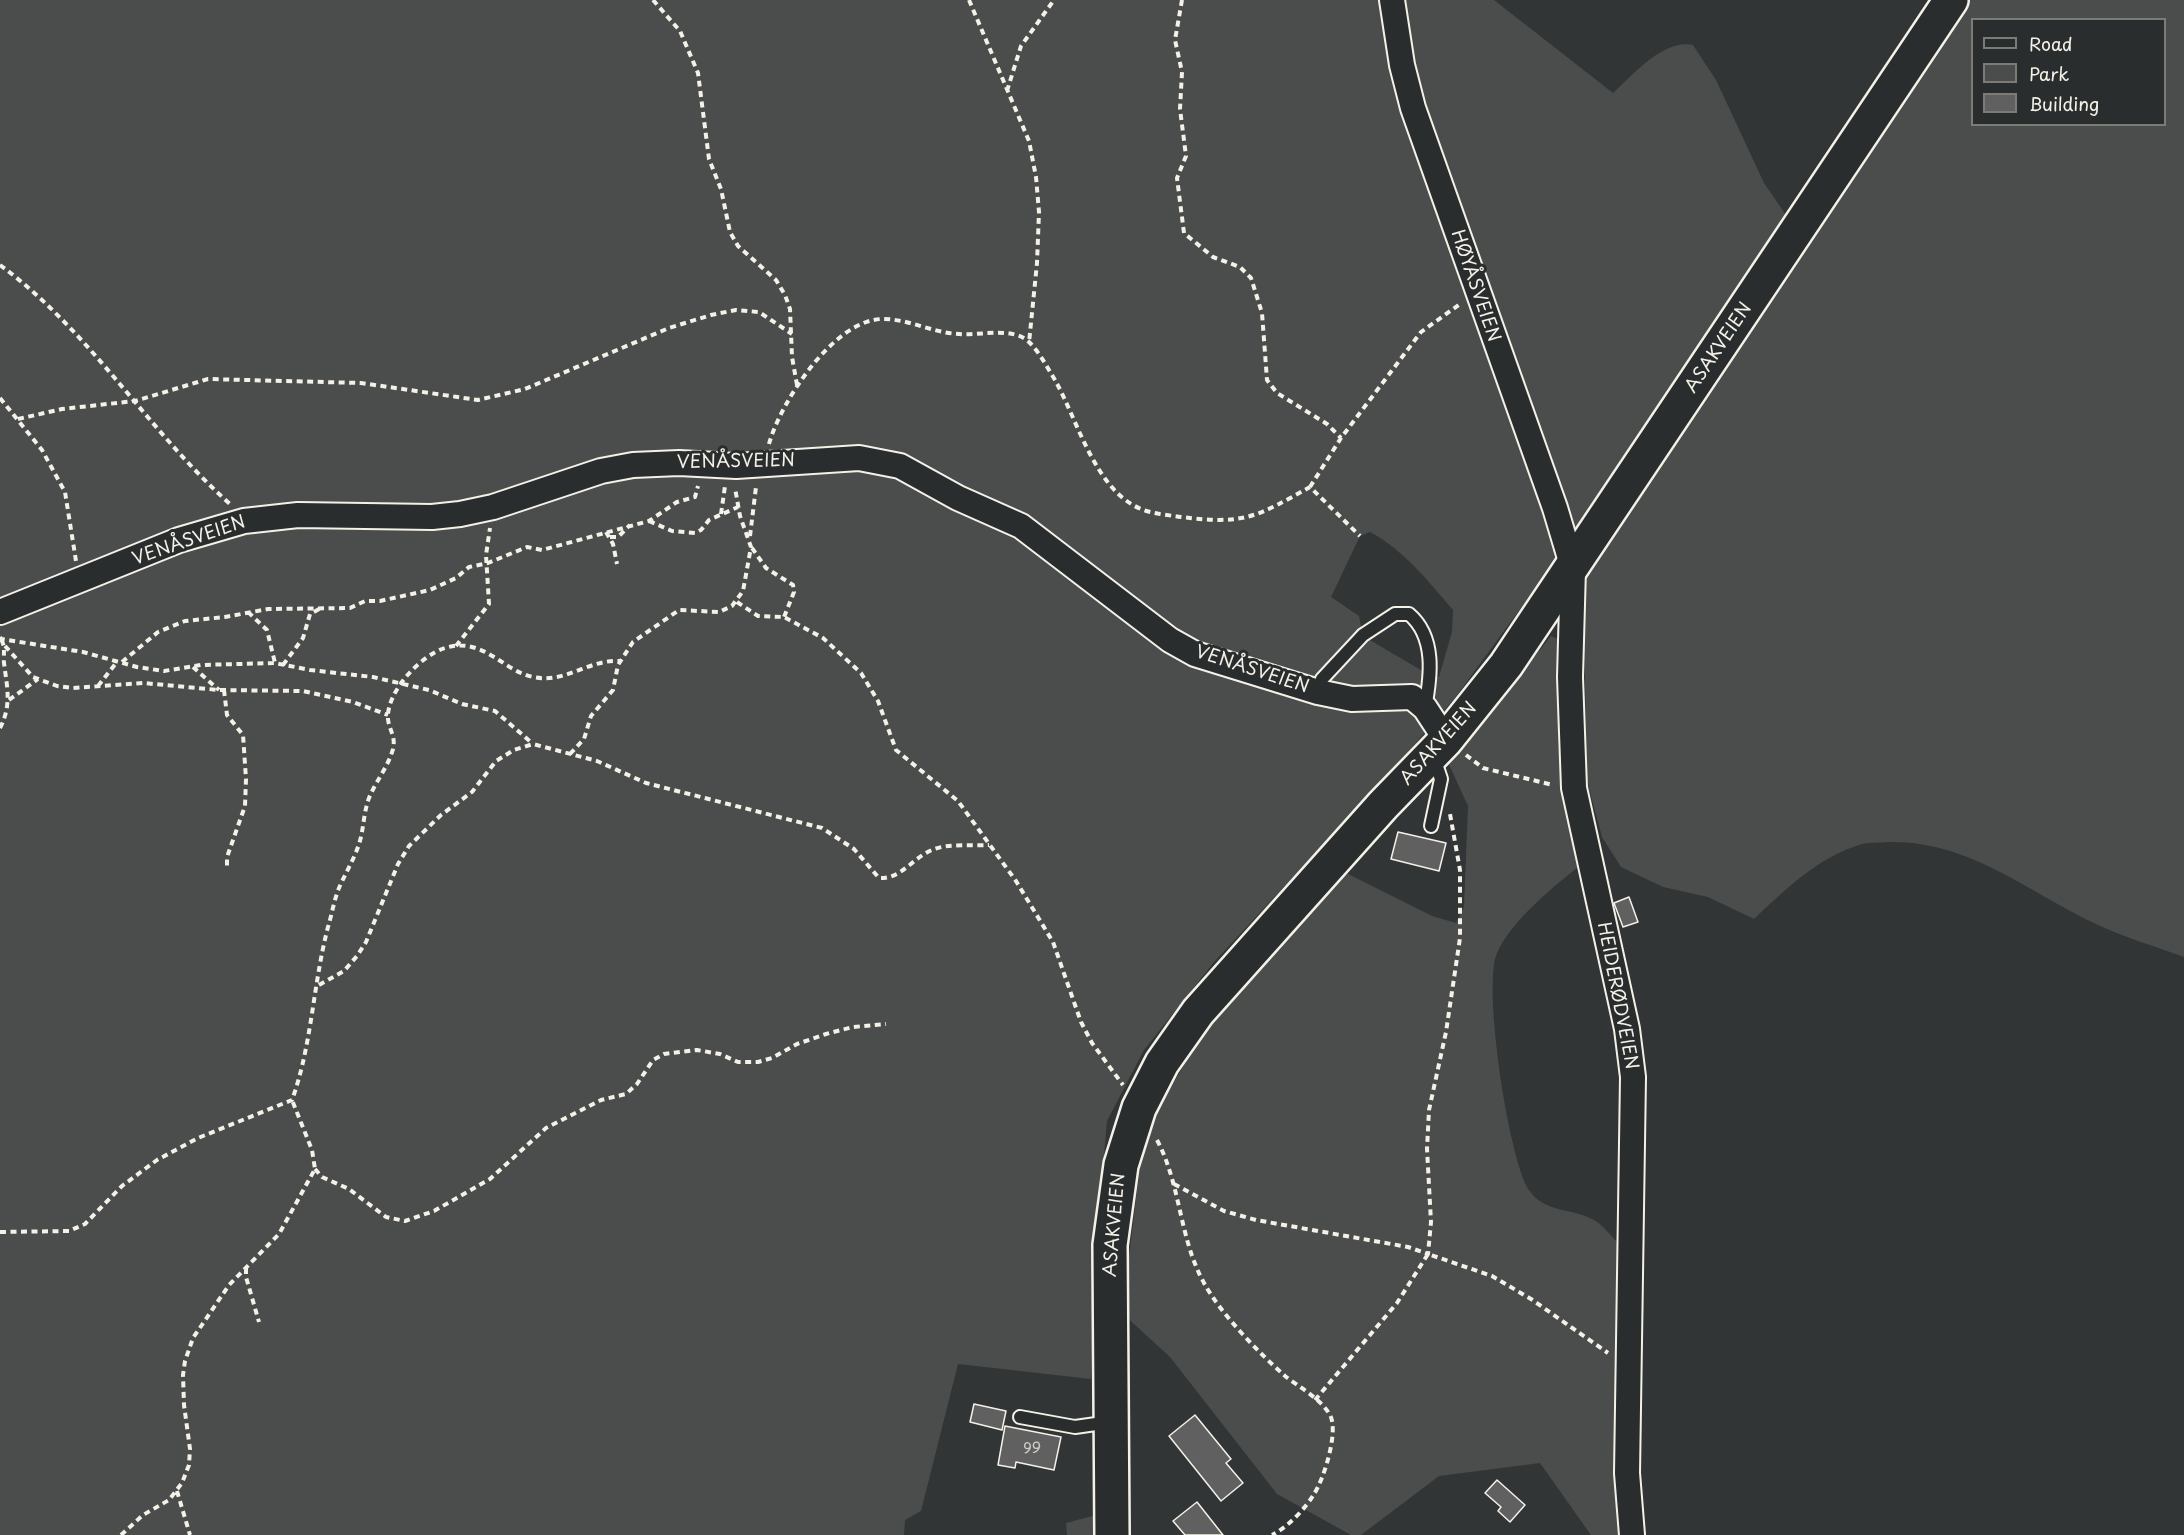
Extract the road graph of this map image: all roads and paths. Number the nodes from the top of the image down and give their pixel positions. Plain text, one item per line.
1 (653, 0) edge
2 (969, 0) edge
3 (1054, 0) edge
4 (1182, 0) edge
5 (1392, 0) edge
6 (1952, 0) edge
7 (1006, 92) junction
8 (0, 265) edge
9 (1477, 292) junction
10 (792, 334) junction
11 (1029, 343) junction
12 (797, 386) junction
13 (0, 398) edge
14 (135, 401) junction
15 (18, 419) junction
16 (1341, 438) junction
17 (699, 464) junction
18 (747, 465) junction
19 (1310, 487) junction
20 (218, 494) junction
21 (216, 503) dead end
22 (491, 507) junction
23 (738, 507) junction
24 (720, 515) junction
25 (244, 521) junction
26 (649, 521) junction
27 (630, 525) junction
28 (606, 532) junction
29 (749, 536) junction
30 (1360, 536) dead end
31 (610, 537) junction
32 (751, 548) junction
33 (76, 561) dead end
34 (488, 563) junction
35 (617, 564) dead end
36 (1574, 568) junction
37 (737, 602) junction
38 (322, 607) junction
39 (0, 612) edge
40 (248, 612) junction
41 (784, 617) junction
42 (1, 638) edge
43 (5, 646) junction
44 (456, 646) junction
45 (620, 661) junction
46 (120, 662) junction
47 (275, 663) junction
48 (283, 665) junction
49 (193, 666) junction
50 (38, 679) junction
51 (401, 683) junction
52 (98, 686) junction
53 (221, 690) junction
54 (1318, 692) junction
55 (8, 700) junction
56 (1425, 708) junction
57 (388, 715) junction
58 (0, 728) edge
59 (533, 744) junction
60 (570, 754) junction
61 (1440, 758) junction
62 (1574, 788) junction
63 (1431, 826) dead end
64 (989, 845) junction
65 (227, 869) dead end
66 (318, 985) junction
67 (886, 1024) dead end
68 (292, 1100) junction
69 (1139, 1108) junction
70 (315, 1169) junction
71 (322, 1177) junction
72 (310, 1180) junction
73 (1174, 1184) junction
74 (0, 1233) edge
75 (1428, 1254) junction
76 (246, 1267) junction
77 (259, 1322) dead end
78 (1629, 1375) junction
79 (1315, 1400) junction
80 (1020, 1417) dead end
81 (1111, 1422) junction
82 (177, 1491) junction
83 (121, 1535) edge
84 (190, 1535) edge
85 (1112, 1535) edge
86 (1272, 1535) edge
87 (1632, 1535) edge

1 - 10 path
2 - 7 path
3 - 7 path
4 - 16 path
5 - 9 street, HØYÅSVEIEN
6 - 36 main road, ASAKVEIEN
7 - 11 path
8 - 14 path
9 - 16 path
9 - 36 street, HØYÅSVEIEN
10 - 12 path
10 - 14 path
11 - 12 path
11 - 19 path
12 - 18 path
13 - 15 path
14 - 15 path
14 - 20 path
15 - 33 path
16 - 19 path
17 - 18 street, VENÅSVEIEN
17 - 22 street, VENÅSVEIEN
17 - 26 path
18 - 23 path
18 - 24 path
18 - 29 path
18 - 54 street, VENÅSVEIEN
19 - 30 path
20 - 21 path
20 - 25 path
22 - 25 street, VENÅSVEIEN
22 - 34 path
23 - 24 path
23 - 29 path
24 - 26 path
25 - 39 street, VENÅSVEIEN
26 - 27 path
27 - 28 path
27 - 31 path
28 - 31 path
28 - 34 path
29 - 32 path
31 - 35 path
32 - 37 path
32 - 41 path
34 - 38 path
34 - 44 path
36 - 61 main road, ASAKVEIEN
36 - 62 street, HEIDERØDVEIEN
37 - 41 path
37 - 45 path
38 - 40 path
38 - 48 path
40 - 46 path
40 - 47 path
41 - 64 path
42 - 43 path
42 - 46 path
43 - 50 path
43 - 55 path
44 - 45 path
44 - 51 path
45 - 60 path
46 - 49 path
46 - 52 path
47 - 48 path
47 - 49 path
48 - 51 path
49 - 53 path
50 - 52 path
50 - 55 path
51 - 57 path
51 - 59 path
52 - 53 path
53 - 57 path
53 - 65 path
54 - 56 street, VENÅSVEIEN
54 - 56 lane
55 - 58 path
56 - 61 street
57 - 66 path
59 - 60 path
59 - 66 path
60 - 64 path
61 - 62 path
61 - 63 lane
61 - 69 main road, ASAKVEIEN
61 - 75 path
62 - 78 street, HEIDERØDVEIEN
64 - 69 path
66 - 68 path
67 - 71 path
68 - 70 path
68 - 74 path
69 - 73 path
69 - 81 main road, ASAKVEIEN
70 - 71 path
70 - 72 path
71 - 72 path
72 - 76 path
73 - 75 path
73 - 79 path
75 - 78 path
75 - 79 path
76 - 77 path
76 - 82 path
78 - 87 street, HEIDERØDVEIEN
79 - 86 path
80 - 81 lane
81 - 85 main road, ASAKVEIEN
82 - 83 path
82 - 84 path

